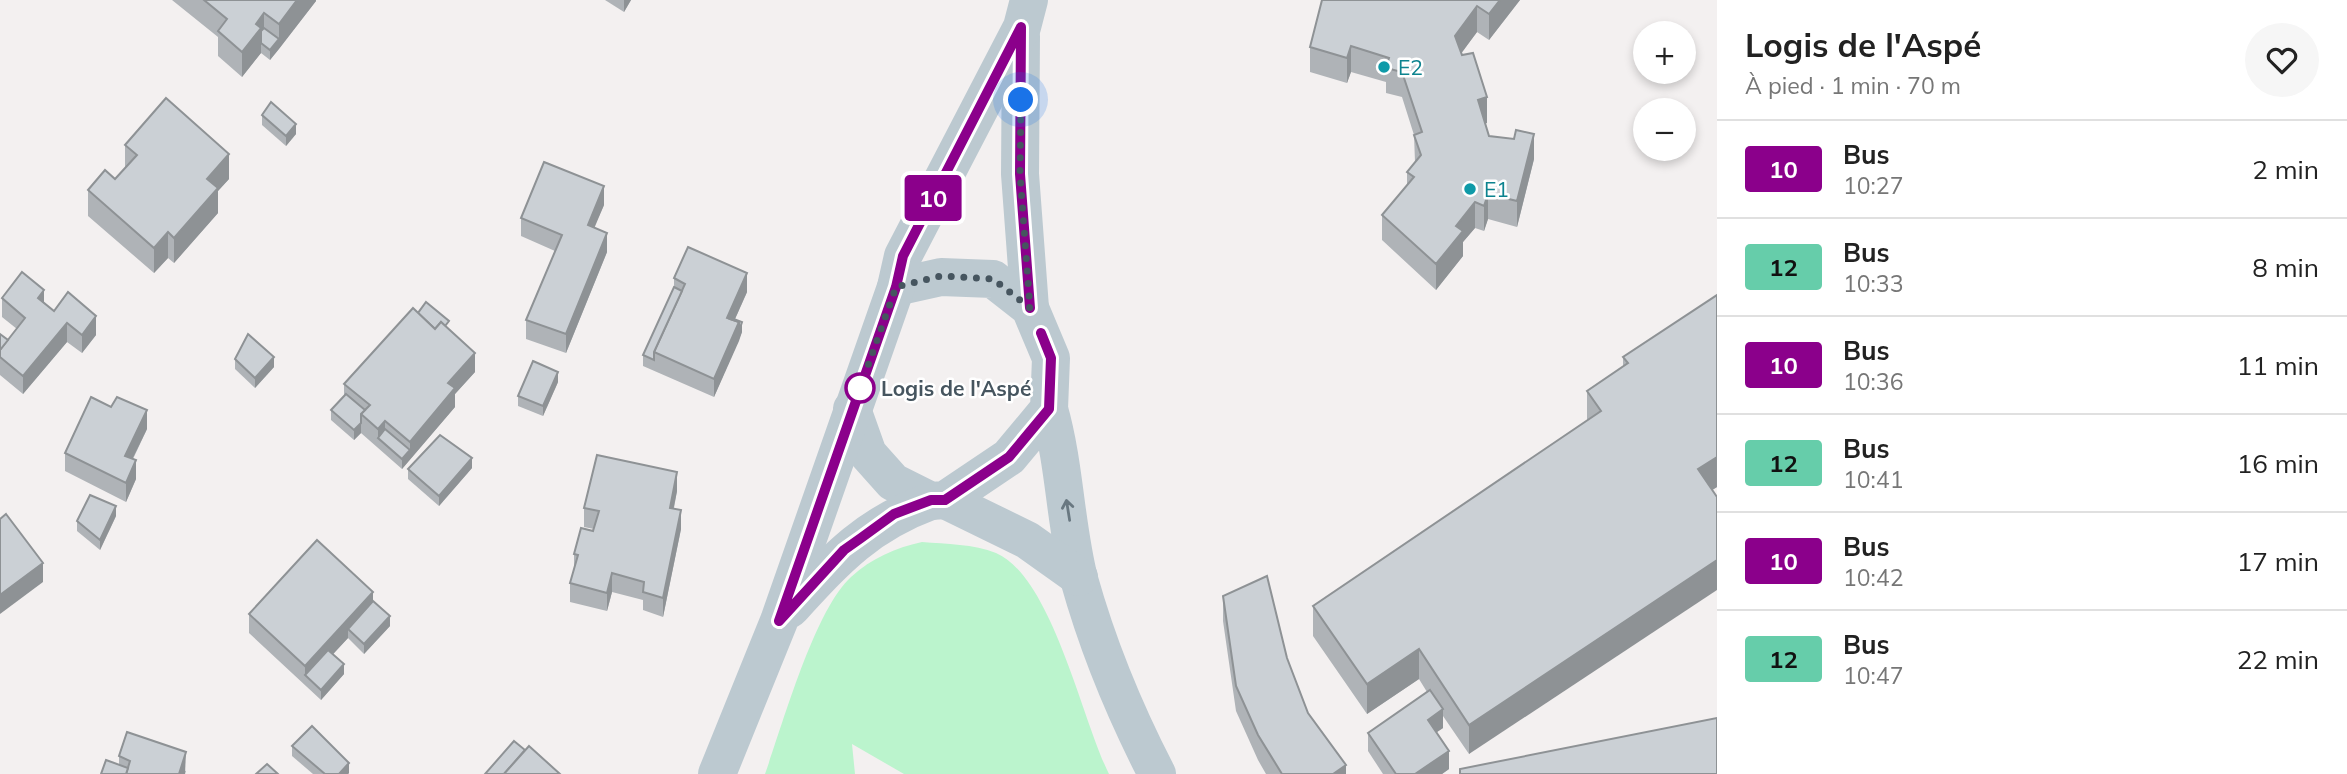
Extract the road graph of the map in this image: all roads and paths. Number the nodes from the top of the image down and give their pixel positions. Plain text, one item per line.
1 (1025, 14) edge
2 (896, 287) junction
3 (1030, 308) junction
4 (1049, 409) junction
5 (852, 410) junction
6 (938, 500) junction
7 (1079, 577) junction
8 (779, 621) junction
9 (717, 774) edge
10 (1157, 774) edge

1 - 2 street
1 - 3 street
2 - 3 street
2 - 5 street
3 - 4 street
4 - 6 street
7 -> 4 street
5 - 6 street
5 - 8 street
6 - 7 street
6 - 8 street
7 - 10 street
8 - 9 street

